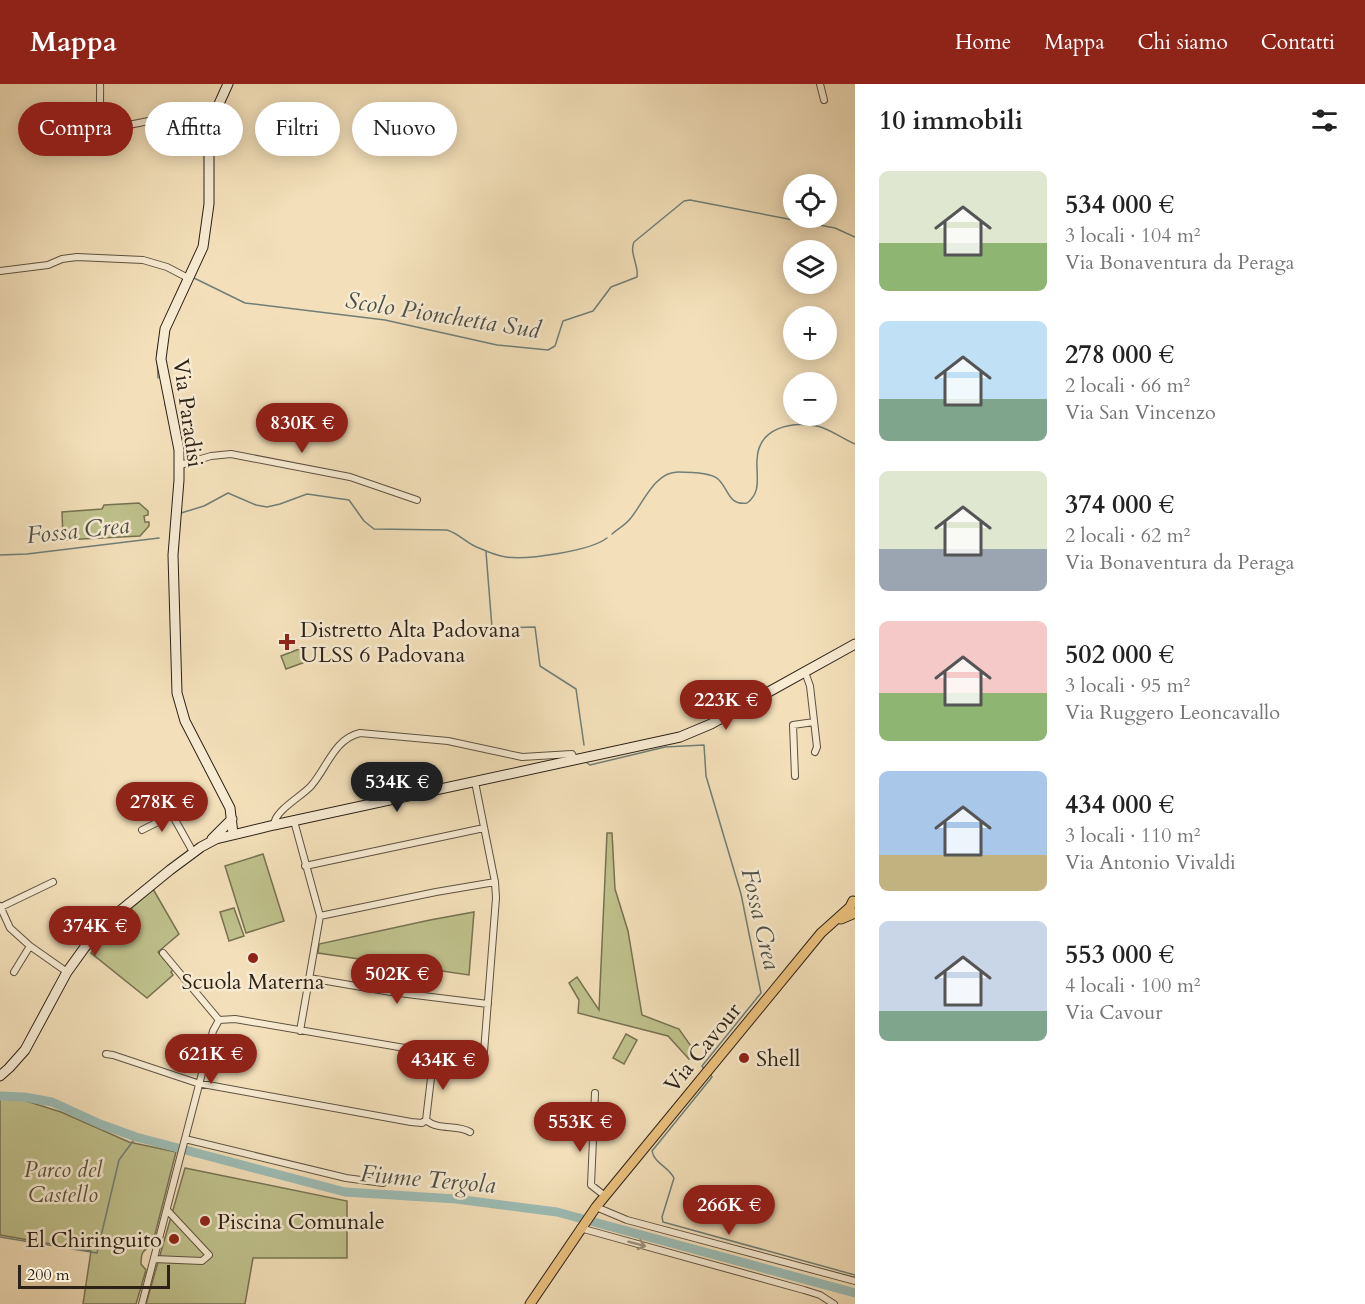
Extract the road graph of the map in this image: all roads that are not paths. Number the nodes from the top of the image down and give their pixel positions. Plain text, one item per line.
1 (100, 84) edge
2 (228, 84) edge
3 (820, 84) edge
4 (824, 100) dead end
5 (220, 102) edge
6 (145, 121) edge
7 (209, 156) edge
8 (0, 271) edge
9 (185, 277) junction
10 (180, 465) junction
11 (417, 500) dead end
12 (855, 644) edge
13 (805, 672) junction
14 (814, 722) junction
15 (815, 752) dead end
16 (575, 760) junction
17 (795, 776) dead end
18 (475, 782) junction
19 (168, 803) dead end
20 (172, 815) junction
21 (232, 819) junction
22 (294, 821) junction
23 (274, 825) junction
24 (484, 828) junction
25 (142, 830) dead end
26 (233, 834) junction
27 (211, 841) junction
28 (193, 852) junction
29 (305, 866) junction
30 (53, 882) dead end
31 (495, 882) junction
32 (854, 900) edge
33 (0, 906) edge
34 (855, 913) edge
35 (320, 916) junction
36 (830, 924) junction
37 (30, 946) junction
38 (163, 953) dead end
39 (14, 972) dead end
40 (67, 972) junction
41 (309, 978) junction
42 (488, 1004) junction
43 (219, 1020) junction
44 (300, 1031) junction
45 (434, 1053) junction
46 (106, 1054) dead end
47 (0, 1076) edge
48 (199, 1084) junction
49 (595, 1093) dead end
50 (426, 1120) junction
51 (470, 1132) dead end
52 (184, 1142) junction
53 (383, 1183) dead end
54 (605, 1196) junction
55 (594, 1209) junction
56 (167, 1210) junction
57 (581, 1227) junction
58 (154, 1259) junction
59 (855, 1281) edge
60 (142, 1304) edge
61 (530, 1304) edge
62 (834, 1304) edge

1 - 6 street
2 - 5 main road, Via Paradisi
3 - 4 street
7 - 9 main road, Via Paradisi
8 - 9 street
9 - 10 main road, Via Paradisi
10 - 11 street
10 - 21 main road, Via Paradisi
12 - 13 main road
13 - 14 street
13 - 16 main road
14 - 15 street
14 - 17 street
16 - 18 main road
16 - 23 street
18 - 22 main road
18 - 24 street
19 - 20 street
20 - 25 street
20 - 28 street
21 - 26 main road, Via Paradisi
21 - 27 main road
22 - 23 main road
22 - 29 street
23 - 26 main road
24 - 29 street
24 - 31 street
26 - 27 main road
27 - 28 main road
28 - 40 main road
29 - 35 street
30 - 33 street
31 - 35 street
31 - 42 street
32 - 36 main road, Via Cavour
33 - 37 street
34 - 36 main road, Via Cavour
35 - 41 street
36 - 54 main road, Via Cavour
37 - 39 street
37 - 40 street
38 - 43 street
40 - 47 main road
41 - 42 street
41 - 44 street
42 - 45 street
43 - 44 street
43 - 48 street
44 - 45 street
45 - 50 street
46 - 48 street
48 - 50 street
48 - 52 street
49 - 54 street
50 - 51 street
52 - 53 street
52 - 56 street
54 - 55 main road, Via Cavour
55 - 57 main road, Via Cavour
55 - 59 street
56 - 58 street
56 - 58 street
57 - 61 main road, Via Cavour
57 -> 62 street
58 - 60 street

